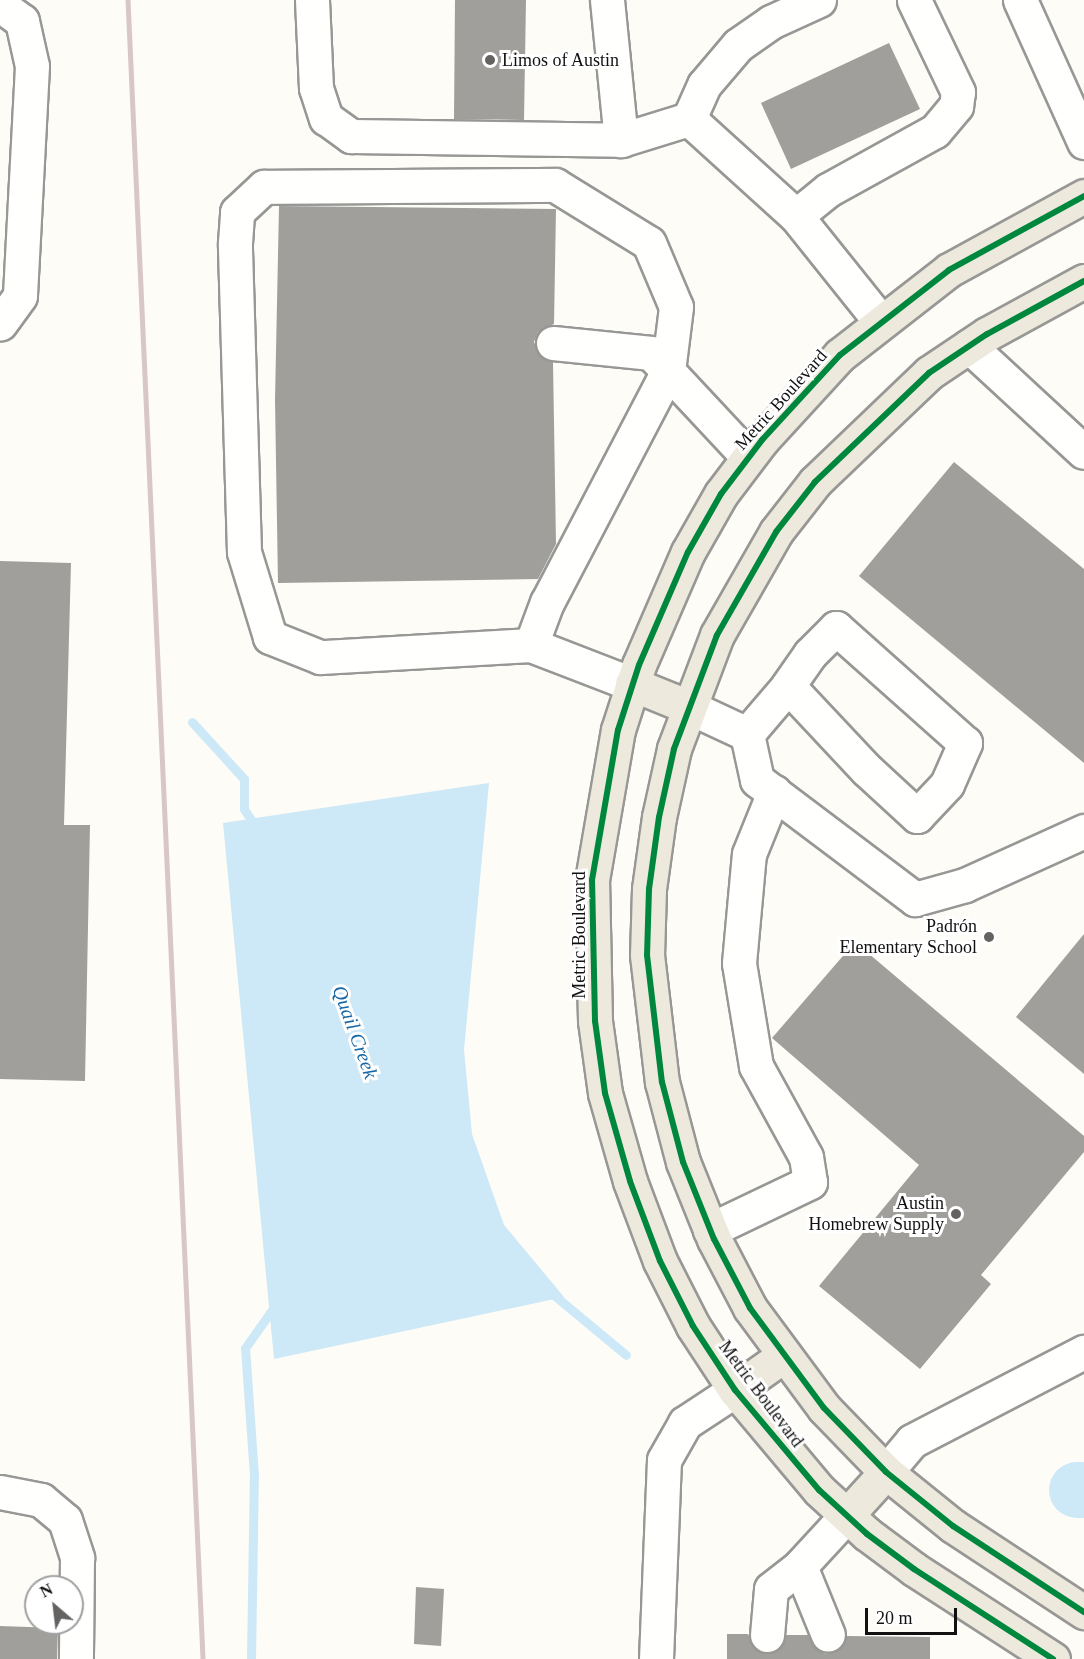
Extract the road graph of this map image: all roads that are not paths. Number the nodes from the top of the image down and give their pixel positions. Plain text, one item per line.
1 (312, 0) edge
2 (607, 0) edge
3 (819, 0) edge
4 (914, 0) edge
5 (1020, 0) edge
6 (0, 4) edge
7 (689, 119) junction
8 (621, 140) junction
9 (1084, 142) edge
10 (1084, 196) edge
11 (796, 216) junction
12 (1084, 281) edge
13 (881, 322) junction
14 (0, 324) edge
15 (553, 343) dead end
16 (969, 346) junction
17 (668, 370) junction
18 (1084, 452) edge
19 (748, 457) junction
20 (531, 645) junction
21 (633, 684) junction
22 (788, 686) junction
23 (689, 706) junction
24 (747, 734) junction
25 (774, 792) junction
26 (1084, 831) edge
27 (710, 1230) junction
28 (1084, 1352) edge
29 (783, 1356) junction
30 (735, 1390) junction
31 (886, 1472) junction
32 (0, 1492) edge
33 (846, 1515) junction
34 (800, 1566) junction
35 (1084, 1612) edge
36 (766, 1635) dead end
37 (828, 1635) dead end
38 (76, 1659) edge
39 (656, 1659) edge
40 (1053, 1659) edge

1 - 8 street
2 - 8 street
3 - 7 street
4 - 11 street
5 - 9 street
6 - 14 street
7 - 8 street
7 - 11 street
10 - 13 main road, Metric Boulevard
11 - 13 street
12 - 16 main road
13 - 19 main road, Metric Boulevard
15 - 17 street
16 - 18 street
16 - 23 main road
17 - 19 street
17 - 20 street
17 - 20 street
19 - 21 main road, Metric Boulevard
20 - 21 street
21 - 23 main road
21 - 30 main road, Metric Boulevard
22 - 22 street
22 - 24 street
23 - 24 street
23 - 27 main road
24 - 25 street
25 - 26 street
25 - 27 street
27 - 29 main road
28 - 31 street
29 - 30 main road
29 - 31 main road
30 - 33 main road, Metric Boulevard
30 - 39 street
31 - 33 main road
31 - 35 main road
32 - 38 street
33 - 34 street
33 - 40 main road, Metric Boulevard
34 - 36 street
34 - 37 street

